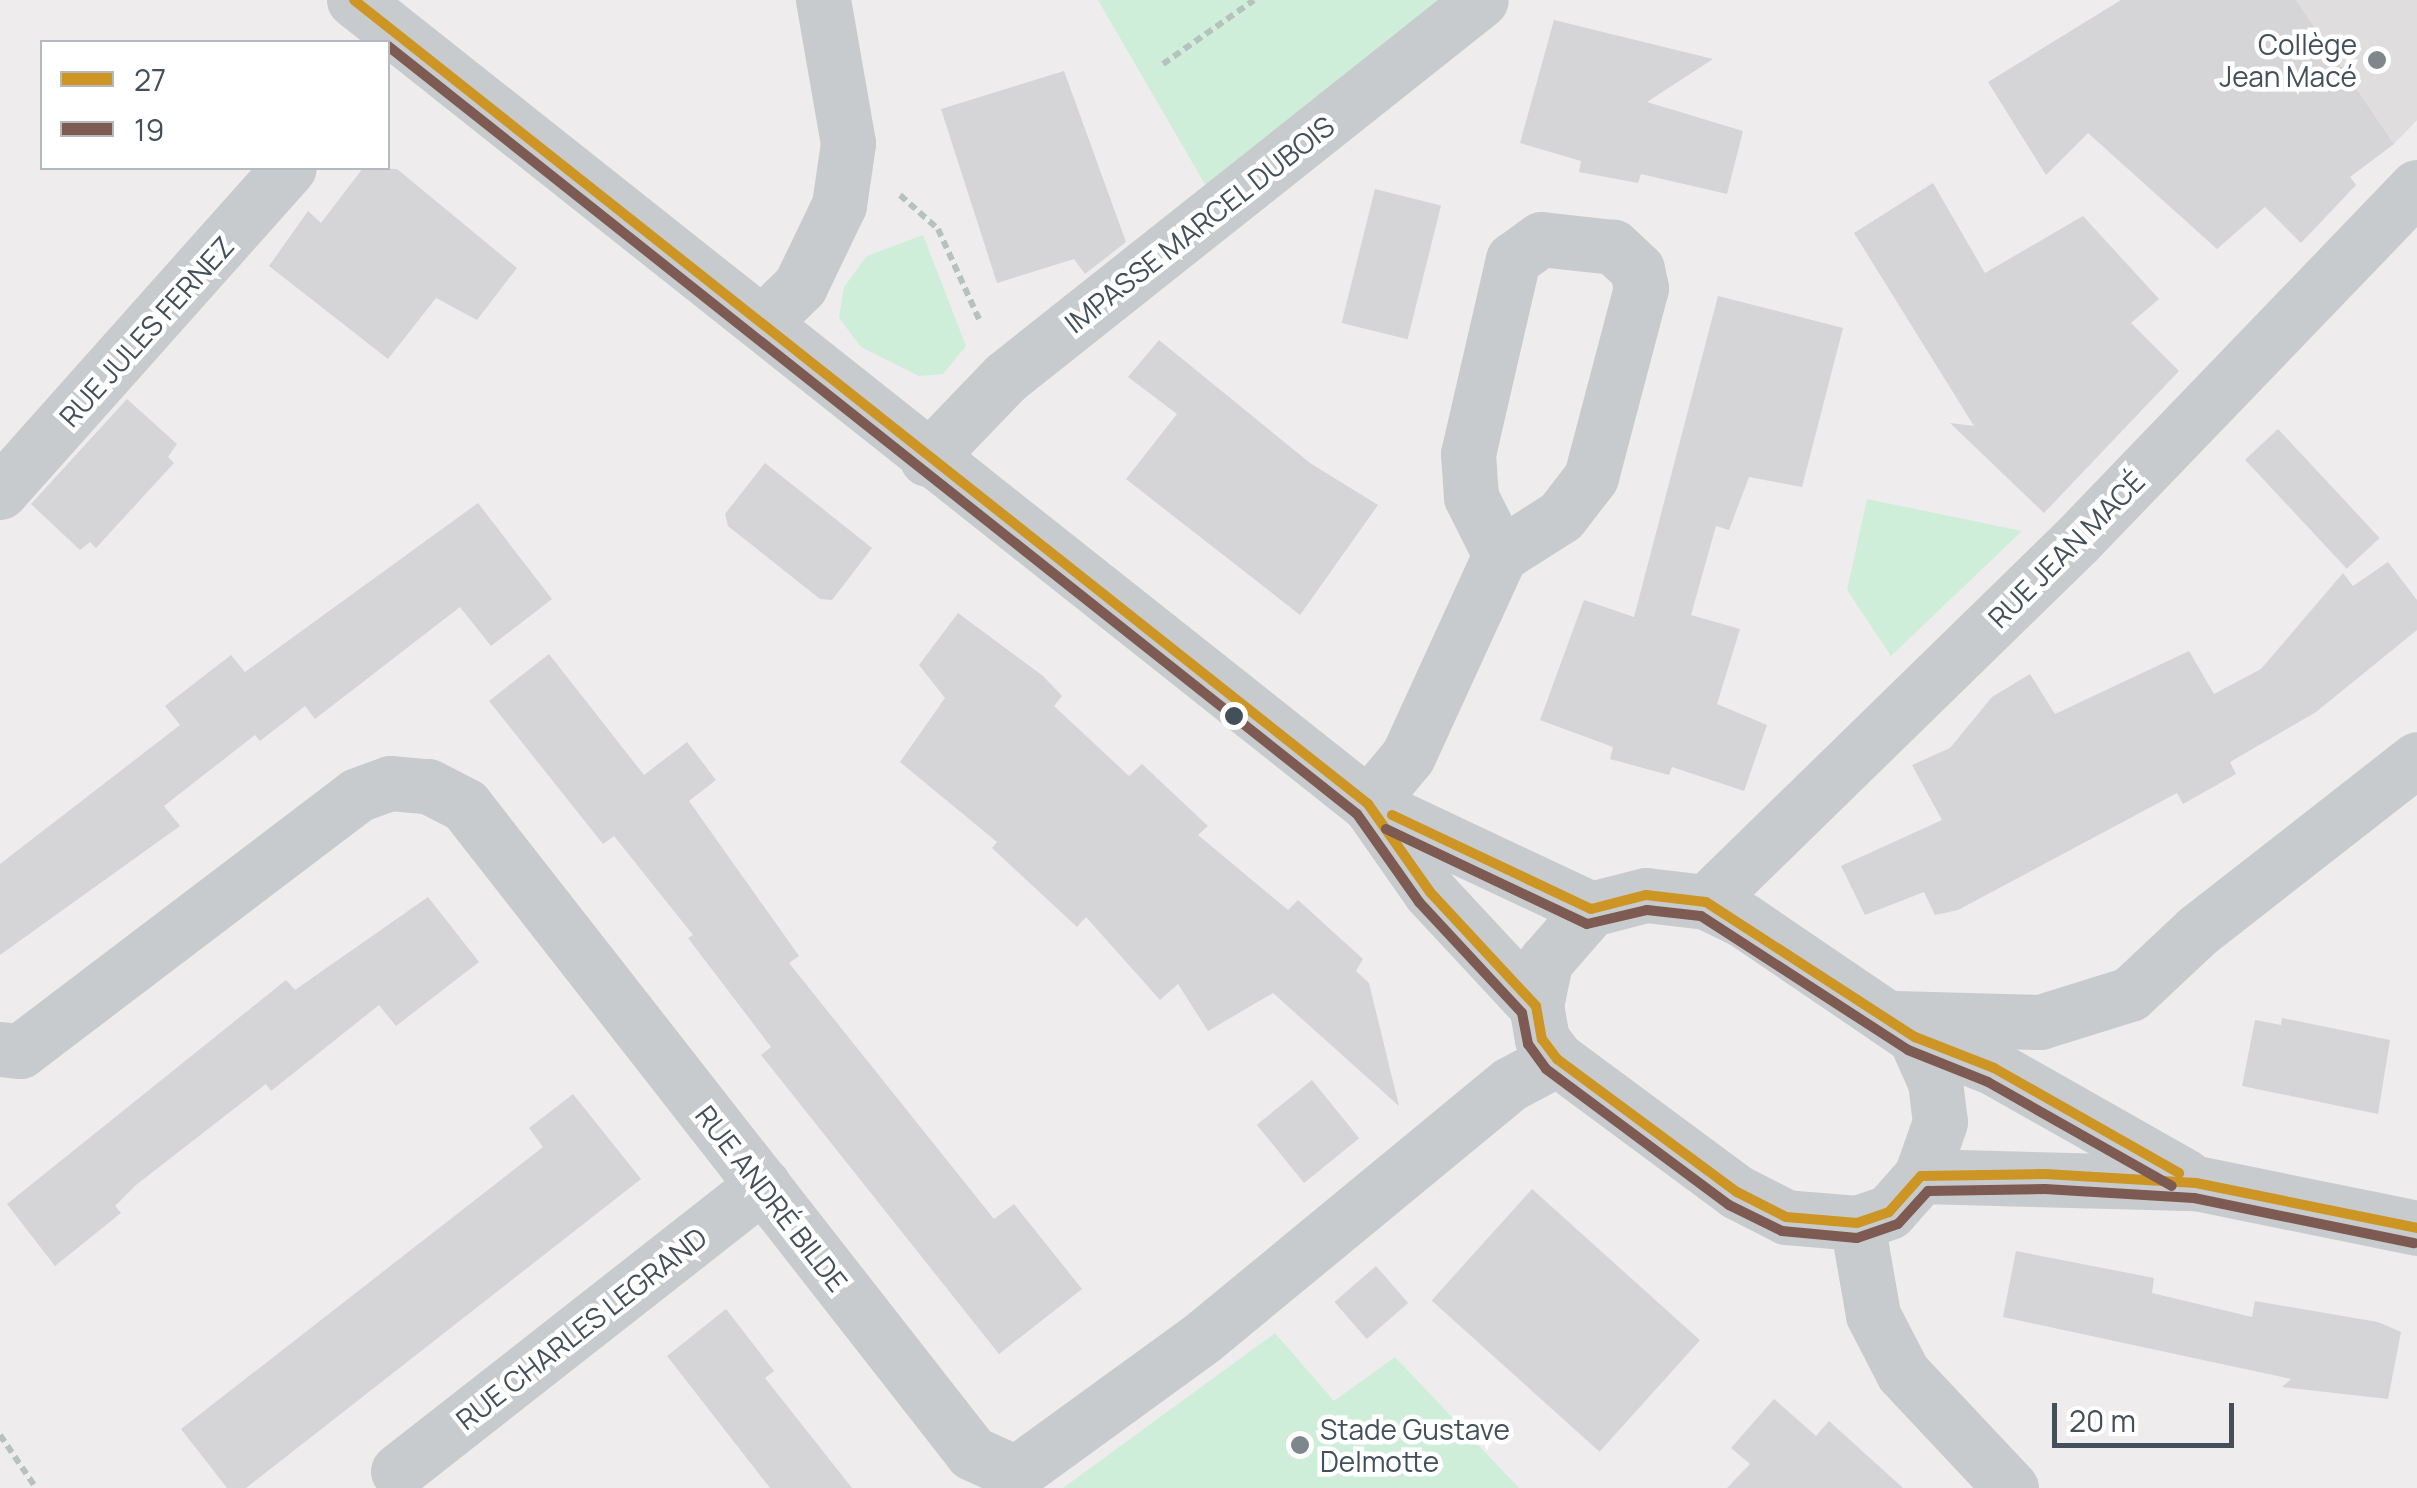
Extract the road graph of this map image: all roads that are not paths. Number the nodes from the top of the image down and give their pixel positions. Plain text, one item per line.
1 (354, 0) edge
2 (823, 0) edge
3 (1480, 0) edge
4 (394, 44) edge
5 (287, 170) edge
6 (2417, 186) edge
7 (763, 322) junction
8 (928, 458) junction
9 (0, 492) edge
10 (1500, 555) junction
11 (2417, 759) edge
12 (1368, 804) junction
13 (1706, 902) junction
14 (1592, 909) junction
15 (1536, 1006) junction
16 (1904, 1027) junction
17 (0, 1049) edge
18 (1557, 1060) junction
19 (1921, 1176) junction
20 (2196, 1182) junction
21 (763, 1185) junction
22 (1857, 1223) junction
23 (2417, 1228) edge
24 (398, 1471) dead end
25 (2011, 1488) edge

1 - 4 street
2 - 7 street
3 - 8 street, IMPASSE MARCEL DUBOIS
4 - 7 street
5 - 9 street, RUE JULES FERNEZ
6 - 13 street, RUE JEAN MACÉ
7 - 8 street
8 - 12 street
10 - 10 street
10 - 12 street
11 - 16 street
12 - 14 street
12 - 15 street
13 - 14 street
13 - 16 street
14 - 15 street
15 - 18 street
16 - 19 street
16 - 20 street
17 - 21 street, RUE ANDRÉ BILDE
18 - 21 street, RUE ANDRÉ BILDE
18 - 22 street
19 - 20 street
19 - 22 street
20 - 23 street
21 - 24 street, RUE CHARLES LEGRAND
22 - 25 street

